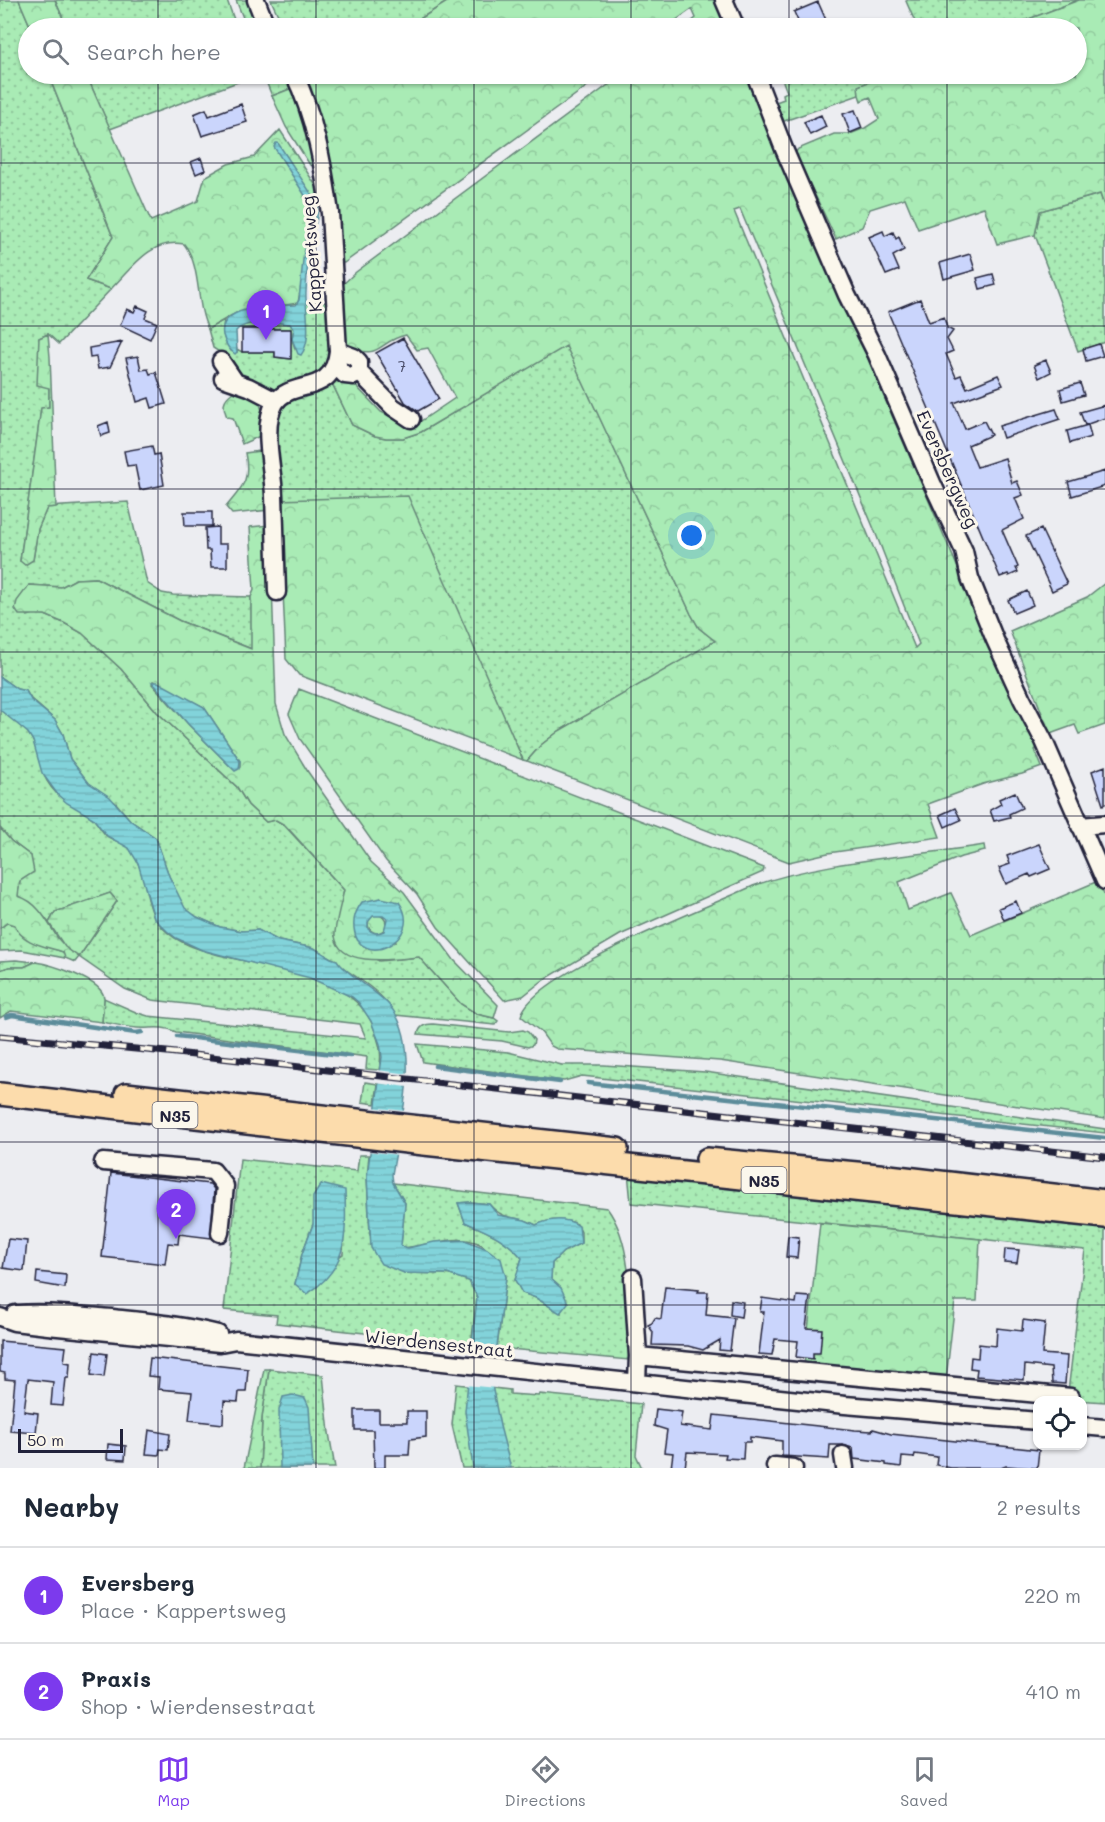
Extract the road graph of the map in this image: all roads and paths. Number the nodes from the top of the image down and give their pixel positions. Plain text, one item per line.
1 (256, 0) edge
2 (724, 0) edge
3 (263, 18) edge
4 (732, 18) edge
5 (298, 84) edge
6 (759, 84) edge
7 (337, 356) junction
8 (226, 373) dead end
9 (276, 401) junction
10 (411, 419) dead end
11 (277, 592) dead end
12 (1105, 824) edge
13 (1080, 826) junction
14 (1105, 881) edge
15 (2, 1087) edge
16 (424, 1136) junction
17 (103, 1162) dead end
18 (1105, 1201) edge
19 (1105, 1216) edge
20 (220, 1233) dead end
21 (633, 1278) dead end
22 (0, 1316) edge
23 (638, 1356) junction
24 (637, 1382) junction
25 (985, 1389) junction
26 (1060, 1396) edge
27 (982, 1416) junction
28 (1033, 1421) edge
29 (1087, 1426) edge
30 (1105, 1428) edge
31 (775, 1466) dead end
32 (794, 1468) edge

1 - 3 street
2 - 4 street
5 - 7 street, Kappertsweg
6 - 13 street, Eversbergweg
7 - 9 street
7 - 10 street
8 - 9 street
9 - 11 street
12 - 13 street
13 - 14 street, Eversbergweg
15 - 16 main road, N35
16 - 18 main road, N35
16 - 19 main road, N35
17 - 20 street
21 - 23 street
22 - 24 street, Wierdensestraat
23 - 24 street
23 - 25 street
24 - 27 street, Wierdensestraat
25 - 26 street
25 - 27 street
27 - 28 street, Wierdensestraat
29 - 30 street
31 - 32 street

